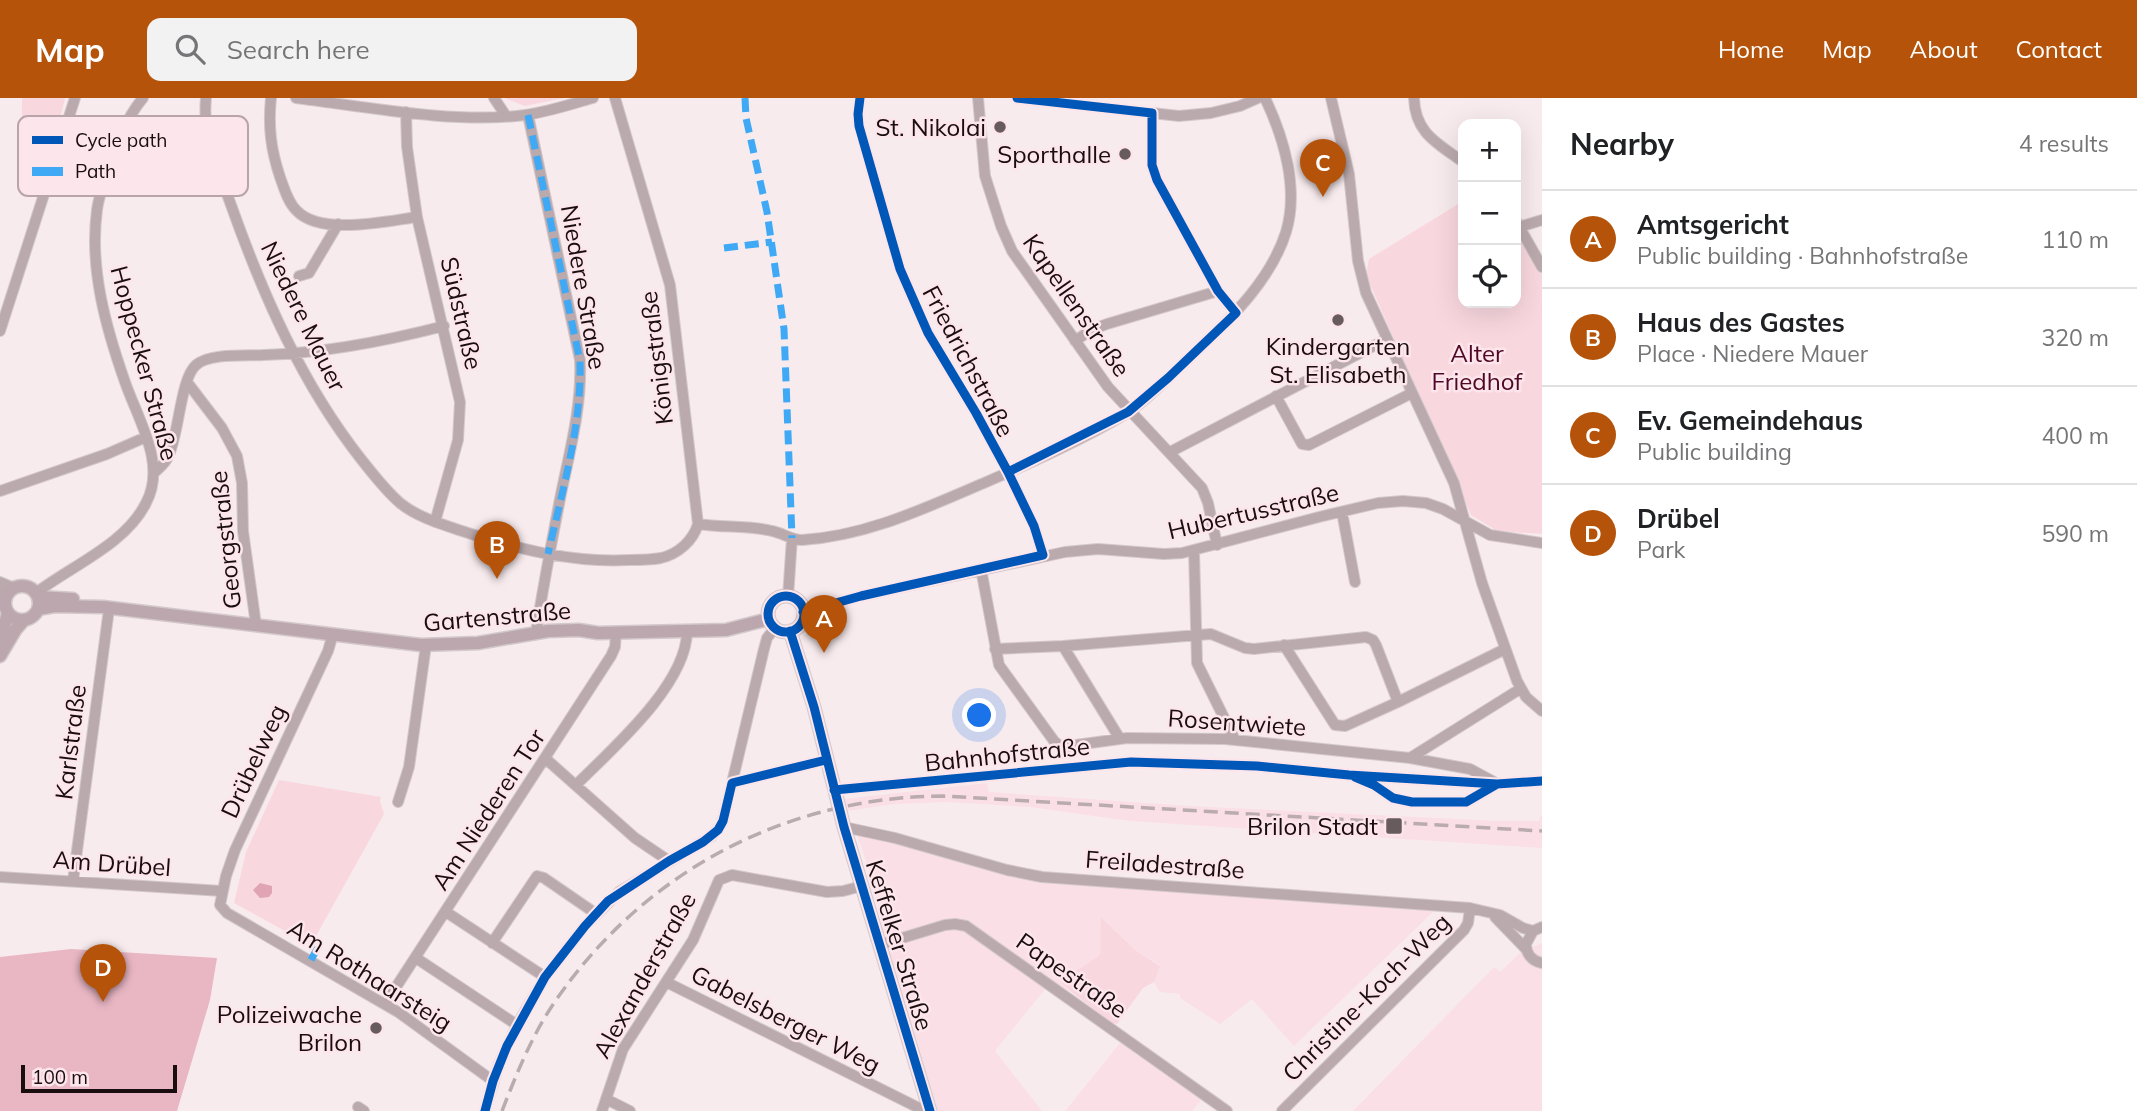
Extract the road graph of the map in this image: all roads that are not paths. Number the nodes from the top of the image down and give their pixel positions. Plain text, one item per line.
1 (75, 98) edge
2 (143, 98) edge
3 (206, 98) edge
4 (271, 98) edge
5 (296, 98) edge
6 (494, 98) edge
7 (593, 98) edge
8 (615, 98) edge
9 (860, 98) edge
10 (978, 98) edge
11 (1017, 98) edge
12 (1258, 98) edge
13 (1265, 98) edge
14 (1331, 98) edge
15 (1414, 98) edge
16 (1237, 102) edge
17 (406, 112) junction
18 (1152, 113) junction
19 (528, 115) junction
20 (69, 116) edge
21 (132, 116) edge
22 (205, 116) edge
23 (506, 116) junction
24 (1458, 158) edge
25 (43, 196) edge
26 (101, 196) edge
27 (228, 196) edge
28 (417, 217) junction
29 (1542, 220) edge
30 (338, 224) junction
31 (1521, 224) edge
32 (1521, 229) edge
33 (1542, 267) edge
34 (299, 276) dead end
35 (1218, 291) junction
36 (1236, 313) junction
37 (2, 322) edge
38 (444, 326) junction
39 (0, 331) edge
40 (1387, 339) junction
41 (1075, 341) junction
42 (294, 354) junction
43 (187, 382) junction
44 (1412, 393) junction
45 (1276, 396) junction
46 (1128, 412) junction
47 (146, 438) junction
48 (1171, 453) junction
49 (1008, 472) junction
50 (154, 473) junction
51 (0, 491) edge
52 (1342, 512) junction
53 (435, 522) junction
54 (1466, 523) junction
55 (698, 524) junction
56 (792, 538) junction
57 (1542, 543) edge
58 (1217, 545) junction
59 (1194, 551) junction
60 (548, 554) junction
61 (1043, 555) junction
62 (981, 569) junction
63 (63, 574) junction
64 (0, 582) edge
65 (1355, 582) dead end
66 (7, 592) edge
67 (788, 597) junction
68 (66, 598) junction
69 (38, 600) junction
70 (106, 608) junction
71 (803, 612) junction
72 (8, 613) junction
73 (24, 620) junction
74 (772, 623) junction
75 (256, 625) junction
76 (790, 631) junction
77 (616, 632) junction
78 (687, 632) junction
79 (536, 633) junction
80 (333, 634) junction
81 (1196, 635) junction
82 (0, 640) edge
83 (426, 645) junction
84 (1284, 645) junction
85 (1063, 646) junction
86 (995, 649) junction
87 (1505, 649) junction
88 (0, 656) edge
89 (1520, 689) junction
90 (1398, 702) junction
91 (1542, 711) edge
92 (1120, 739) junction
93 (1235, 740) junction
94 (1410, 758) junction
95 (546, 759) junction
96 (826, 760) junction
97 (1353, 774) junction
98 (1542, 781) edge
99 (732, 783) junction
100 (1493, 783) junction
101 (576, 785) junction
102 (834, 790) junction
103 (398, 802) dead end
104 (844, 827) junction
105 (669, 861) junction
106 (0, 877) edge
107 (73, 881) junction
108 (862, 886) junction
109 (222, 891) junction
110 (222, 908) joint
111 (1470, 908) junction
112 (446, 912) junction
113 (1489, 912) junction
114 (595, 913) junction
115 (1537, 929) edge
116 (492, 943) junction
117 (879, 945) junction
118 (1526, 949) junction
119 (416, 958) junction
120 (1542, 963) edge
121 (545, 977) junction
122 (666, 982) junction
123 (385, 1004) junction
124 (517, 1025) junction
125 (493, 1081) junction
126 (606, 1099) junction
127 (485, 1111) edge
128 (602, 1111) edge
129 (629, 1111) edge
130 (928, 1111) edge
131 (1227, 1111) edge
132 (1282, 1111) edge

1 - 20 street
2 - 21 street, Hoppecker Straße
3 - 22 street, Niedere Mauer
4 - 30 street
5 - 17 street
6 - 23 street
7 - 19 street
8 - 55 street, Königstraße
9 - 49 street, Friedrichstraße
10 - 41 street, Kapellenstraße
11 - 18 street
12 - 16 street
13 - 36 street
14 - 40 street
15 - 24 street
16 - 18 street
17 - 23 street
17 - 28 street, Südstraße
18 - 35 street
19 - 23 street
19 - 60 street, Niedere Straße
25 - 37 street
26 - 47 street, Hoppecker Straße
27 - 42 street, Niedere Mauer
28 - 30 street
28 - 38 street, Südstraße
29 - 31 street
30 - 34 street
32 - 33 street
35 - 36 street
35 - 41 street
36 - 46 street
37 - 39 street
38 - 42 street
38 - 53 street, Südstraße
40 - 44 street
40 - 45 street
41 - 46 street, Kapellenstraße
42 - 43 street
42 - 53 street, Niedere Mauer
43 - 50 street
43 - 75 street, Georgstraße
44 - 45 street
44 - 54 street
45 - 48 street
46 - 48 street, Kapellenstraße
46 - 49 street
47 - 50 street, Hoppecker Straße
47 - 51 street
48 - 58 street, Kapellenstraße
49 - 56 street
49 - 61 street, Friedrichstraße
50 - 63 street, Hoppecker Straße
52 - 54 street, Hubertusstraße
52 - 58 street, Hubertusstraße
52 - 65 street
53 - 60 street, Niedere Mauer
54 - 57 street, Hubertusstraße
54 - 87 street
55 - 56 street
55 - 60 street, Niedere Mauer
56 - 67 street
58 - 59 street, Hubertusstraße
59 - 61 street, Hubertusstraße
59 - 81 street
60 - 79 street, Niedere Straße
61 - 62 street, Hubertusstraße
62 - 71 street, Hubertusstraße
62 - 86 street
63 - 68 street
63 - 69 street, Hoppecker Straße
64 - 66 street
66 - 69 street
66 - 72 street
67 - 71 street
67 - 74 street
68 - 69 street, Gartenstraße
68 - 70 street, Gartenstraße
69 - 70 street, Gartenstraße
69 - 73 street
70 - 75 street, Gartenstraße
70 - 107 street, Karlstraße
71 - 76 street
72 - 73 street
72 - 82 street
73 - 88 street
74 - 76 street
74 - 78 street, Gartenstraße
74 - 99 street
75 - 80 street, Gartenstraße
76 - 96 street
77 - 78 street, Gartenstraße
77 - 79 street, Gartenstraße
77 - 95 street, Am Niederen Tor
78 - 101 street
79 - 83 street, Gartenstraße
80 - 83 street, Gartenstraße
80 - 109 street, Drübelweg
81 - 84 street
81 - 85 street
81 - 93 street
83 - 103 street
84 - 90 street
84 - 90 street
85 - 86 street
85 - 92 street
86 - 92 street, Rosentwiete
87 - 89 street
87 - 90 street
89 - 91 street
89 - 94 street
92 - 93 street, Rosentwiete
93 - 94 street, Rosentwiete
94 - 100 street, Rosentwiete
95 - 101 street
95 - 112 street, Am Niederen Tor
96 - 99 street
96 - 102 street
97 - 100 street, Bahnhofstraße
97 - 100 street, Bahnhofstraße
97 - 102 street, Bahnhofstraße
98 - 100 street, Bahnhofstraße
99 - 105 street
101 - 105 street
102 - 104 street, Keffelker Straße
104 - 108 street, Keffelker Straße
104 - 111 street, Freiladestraße
105 - 114 street
106 - 107 street, Am Drübel
107 - 109 street, Am Drübel
108 - 117 street, Keffelker Straße
108 - 122 street, Alexanderstraße
109 - 110 street, Drübelweg
110 - 123 street, Am Rothaarsteig
111 - 113 street, Freiladestraße
111 - 132 street, Christine-Koch-Weg
112 - 116 street
112 - 119 street, Am Niederen Tor
113 - 115 street, Freiladestraße
113 - 118 street
114 - 116 street
114 - 121 street
115 - 118 street
116 - 121 street
117 - 130 street, Keffelker Straße
117 - 131 street, Papestraße
118 - 120 street
119 - 123 street, Am Niederen Tor
119 - 124 street
121 - 124 street
122 - 126 street, Alexanderstraße
122 - 130 street, Gabelsberger Weg
123 - 125 street, Am Rothaarsteig
124 - 125 street
125 - 127 street
126 - 128 street, Alexanderstraße
126 - 129 street

